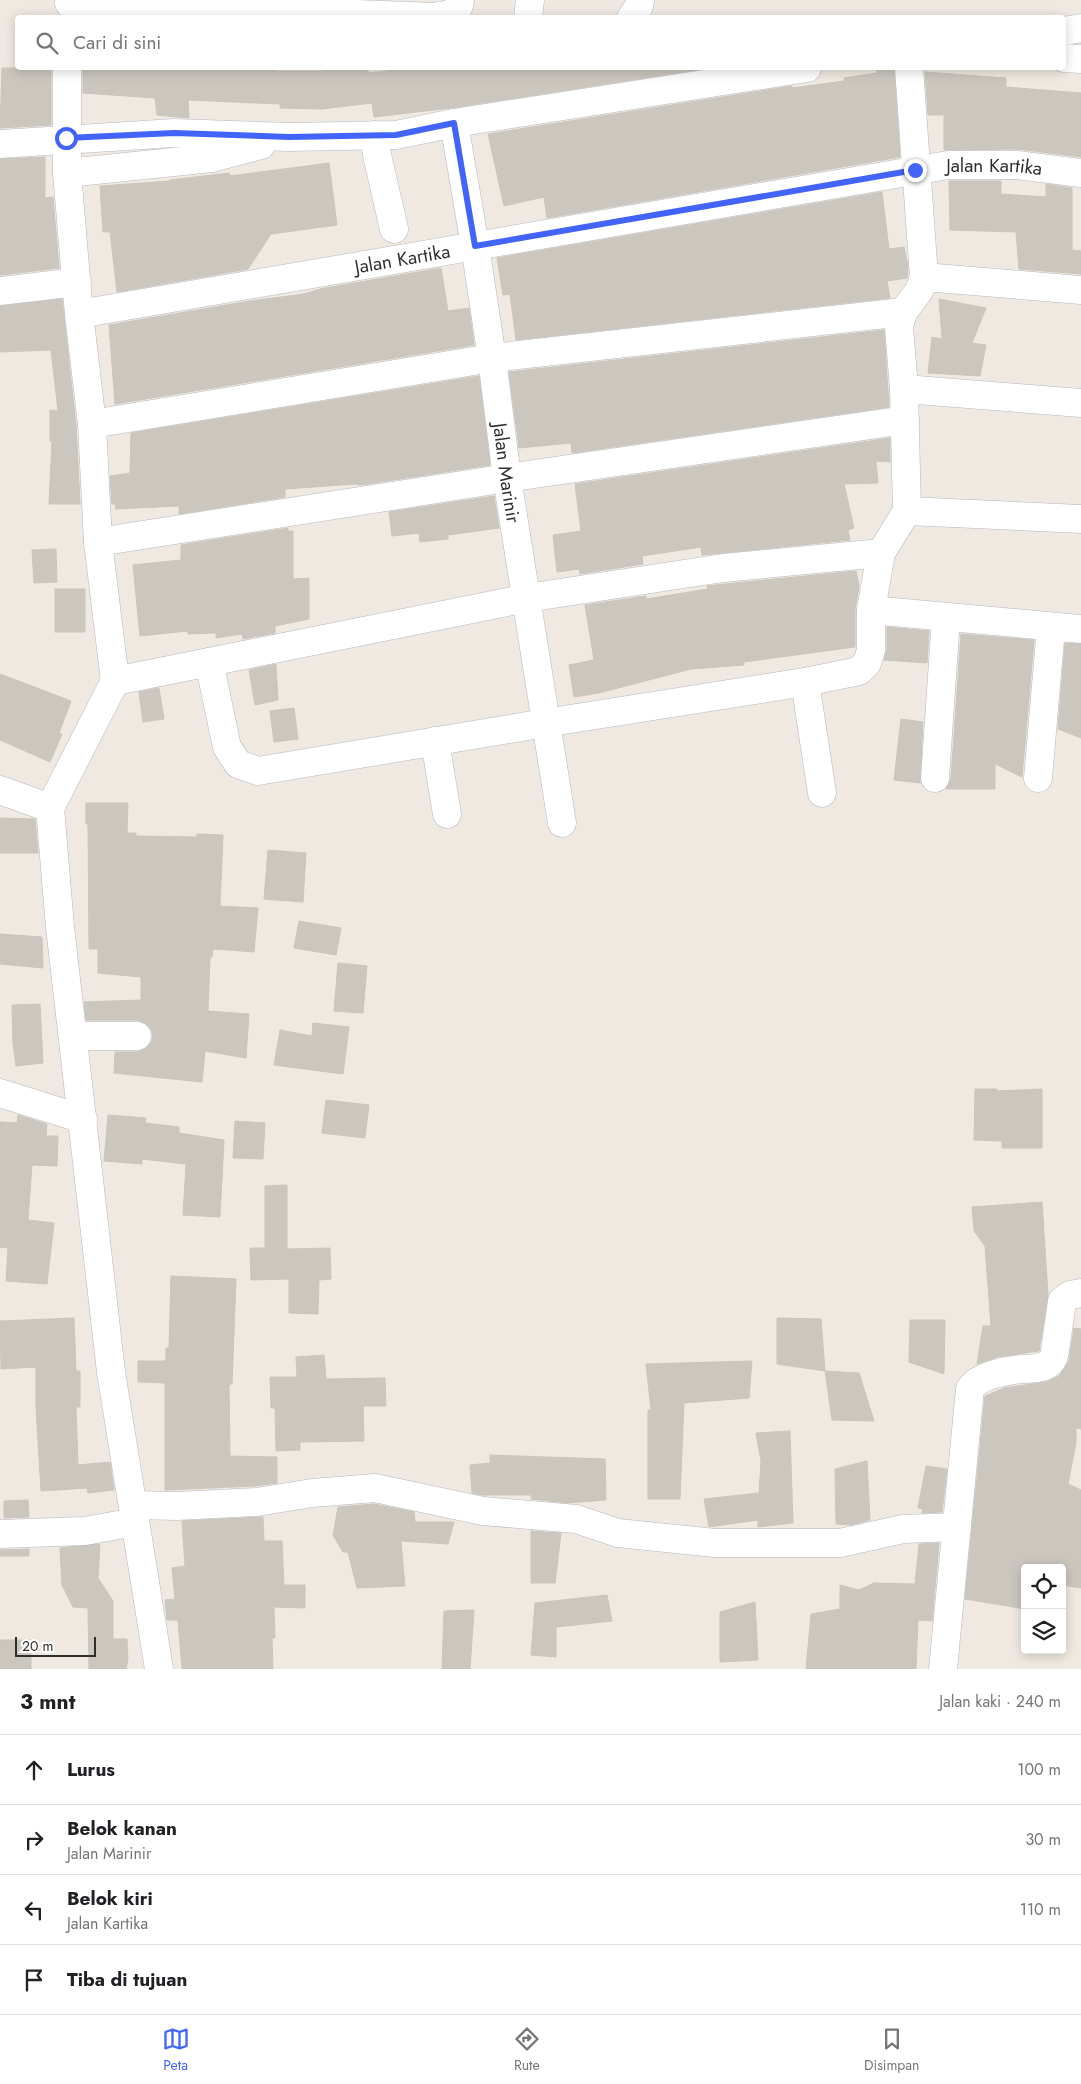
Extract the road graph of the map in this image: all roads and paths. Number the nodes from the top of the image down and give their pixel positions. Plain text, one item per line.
1 (460, 0) edge
2 (530, 0) edge
3 (640, 0) edge
4 (69, 7) edge
5 (362, 15) edge
6 (443, 15) edge
7 (528, 15) edge
8 (633, 15) edge
9 (1081, 28) edge
10 (1066, 31) edge
11 (1066, 58) edge
12 (1081, 59) edge
13 (67, 70) edge
14 (794, 70) edge
15 (909, 70) edge
16 (454, 123) junction
17 (375, 135) junction
18 (289, 137) junction
19 (66, 138) junction
20 (0, 144) edge
21 (915, 170) junction
22 (67, 173) junction
23 (1081, 173) edge
24 (394, 229) dead end
25 (475, 246) junction
26 (924, 277) junction
27 (77, 282) junction
28 (1081, 290) edge
29 (0, 292) edge
30 (903, 312) junction
31 (79, 314) junction
32 (492, 358) junction
33 (904, 389) junction
34 (1081, 404) edge
35 (905, 420) junction
36 (92, 424) junction
37 (507, 478) junction
38 (907, 511) junction
39 (1081, 519) edge
40 (98, 542) junction
41 (881, 553) junction
42 (527, 598) junction
43 (871, 610) junction
44 (946, 618) junction
45 (1052, 628) junction
46 (1081, 630) edge
47 (209, 662) junction
48 (115, 681) junction
49 (805, 682) junction
50 (545, 723) junction
51 (436, 741) junction
52 (935, 778) dead end
53 (1038, 778) dead end
54 (0, 790) edge
55 (822, 793) dead end
56 (50, 808) junction
57 (447, 814) dead end
58 (562, 823) dead end
59 (73, 1036) junction
60 (137, 1036) dead end
61 (0, 1093) edge
62 (83, 1119) junction
63 (1081, 1293) edge
64 (134, 1513) junction
65 (957, 1527) junction
66 (0, 1534) edge
67 (158, 1669) edge
68 (944, 1669) edge

1 - 6 street
2 - 7 street
3 - 8 street
4 - 5 street
9 - 10 street
11 - 12 street
13 - 19 street
14 - 16 street
15 - 21 street
16 - 17 street
16 - 25 street, Jalan Marinir
17 - 18 street
17 - 24 street
18 - 19 street
18 - 22 street
19 - 20 street
19 - 22 street
21 - 23 street, Jalan Kartika
21 - 25 street, Jalan Kartika
21 - 26 street
22 - 27 street
25 - 31 street, Jalan Kartika
25 - 32 street, Jalan Marinir
26 - 28 street
26 - 30 street
27 - 29 street
27 - 31 street
30 - 32 street
30 - 33 street
31 - 36 street
32 - 36 street
32 - 37 street, Jalan Marinir
33 - 34 street
33 - 35 street
35 - 37 street
35 - 38 street
36 - 40 street
37 - 40 street
37 - 42 street, Jalan Marinir
38 - 39 street
38 - 41 street
40 - 48 street
41 - 42 street
41 - 43 street
42 - 47 street
42 - 50 street, Jalan Marinir
43 - 44 street
43 - 49 street
44 - 45 street
44 - 52 street
45 - 46 street
45 - 53 street
47 - 48 street
47 - 51 street
48 - 56 street
49 - 50 street
49 - 55 street
50 - 51 street
50 - 58 street, Jalan Marinir
51 - 57 street
54 - 56 street
56 - 59 street
59 - 60 street
59 - 62 street
61 - 62 street
62 - 64 street
63 - 65 street
64 - 65 street
64 - 66 street
64 - 67 street
65 - 68 street

